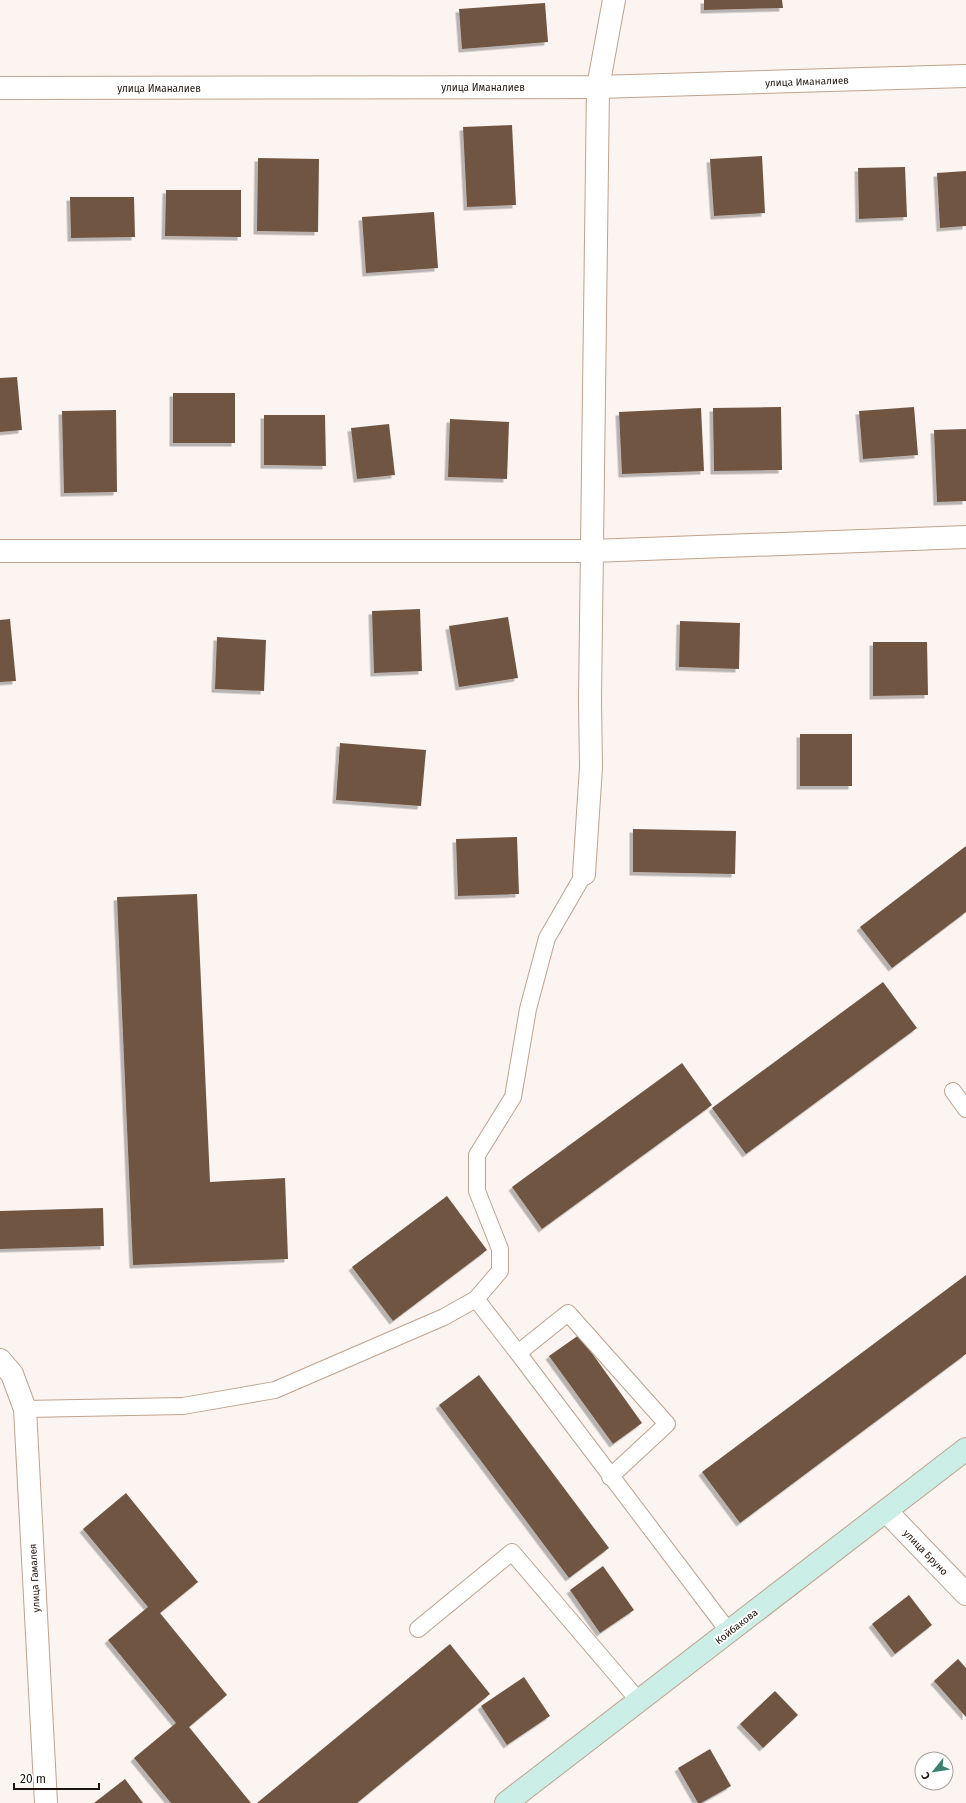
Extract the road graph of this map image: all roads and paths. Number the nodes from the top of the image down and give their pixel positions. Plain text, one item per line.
1 (614, 0) edge
2 (966, 76) edge
3 (598, 87) junction
4 (0, 88) edge
5 (966, 537) edge
6 (0, 551) edge
7 (592, 551) junction
8 (584, 874) joint
9 (952, 1091) dead end
10 (966, 1109) edge
11 (476, 1299) junction
12 (518, 1353) junction
13 (0, 1360) edge
14 (25, 1409) junction
15 (966, 1449) edge
16 (610, 1477) junction
17 (886, 1511) junction
18 (966, 1594) edge
19 (418, 1629) dead end
20 (729, 1632) junction
21 (639, 1701) junction
22 (46, 1803) edge
23 (506, 1803) edge

1 - 3 street
2 - 3 street, улица Иманалиев
3 - 4 street, улица Иманалиев
3 - 7 street
5 - 7 street
6 - 7 street
7 - 8 street
8 - 11 lane
9 - 10 lane
11 - 12 lane
11 - 14 lane
12 - 16 lane
12 - 16 lane
13 - 14 street, улица Гамалея
14 - 22 street, улица Гамалея
15 - 17 street, Койбакова
16 - 20 lane
17 - 18 street, улица Бруно
17 - 20 street, Койбакова
19 - 21 lane
20 - 21 street, Койбакова
21 - 23 street, Койбакова

